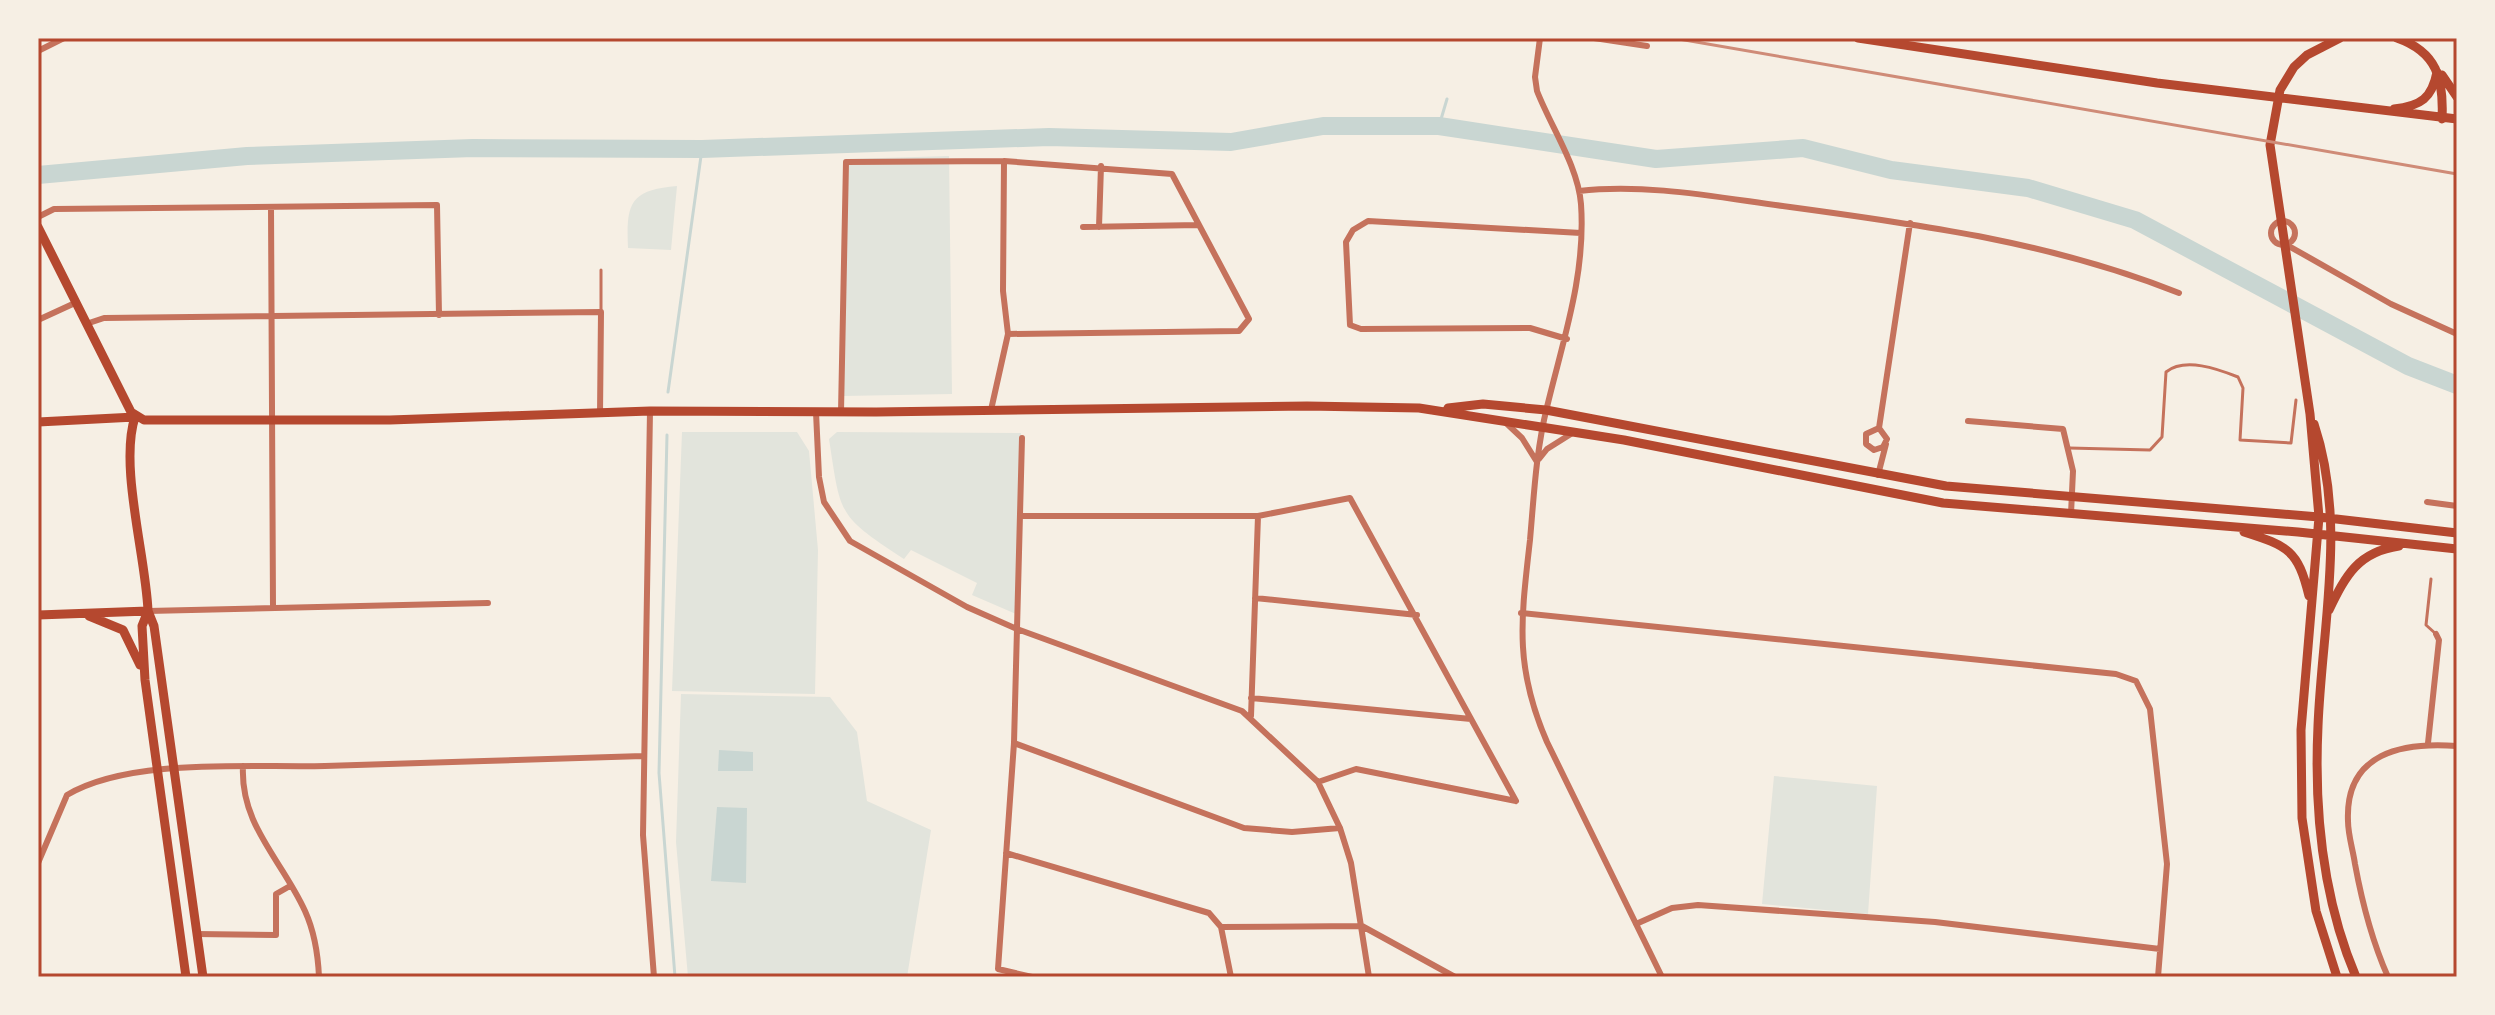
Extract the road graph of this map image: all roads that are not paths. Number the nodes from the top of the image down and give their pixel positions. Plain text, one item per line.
1 (64, 38) edge
2 (1540, 38) edge
3 (1594, 38) edge
4 (1858, 38) edge
5 (2340, 38) edge
6 (2397, 38) edge
7 (1647, 46) dead end
8 (38, 51) edge
9 (2438, 69) junction
10 (2457, 97) edge
11 (2375, 111) junction
12 (2442, 119) junction
13 (2457, 119) edge
14 (1004, 161) junction
15 (1101, 166) junction
16 (1579, 191) junction
17 (271, 207) junction
18 (38, 217) edge
19 (1910, 223) junction
20 (1199, 225) junction
21 (38, 227) edge
22 (1083, 227) dead end
23 (1099, 227) junction
24 (1581, 233) junction
25 (2287, 245) dead end
26 (601, 270) dead end
27 (2179, 293) dead end
28 (75, 303) junction
29 (601, 312) junction
30 (439, 315) junction
31 (271, 316) junction
32 (38, 320) edge
33 (86, 324) junction
34 (1008, 334) junction
35 (2457, 334) edge
36 (1567, 339) junction
37 (2296, 400) dead end
38 (991, 410) junction
39 (1436, 410) junction
40 (1546, 410) junction
41 (650, 411) junction
42 (816, 412) junction
43 (841, 412) junction
44 (600, 414) junction
45 (2310, 414) junction
46 (135, 417) junction
47 (1504, 421) junction
48 (1968, 421) dead end
49 (38, 422) edge
50 (271, 422) junction
51 (1543, 426) junction
52 (1879, 428) junction
53 (1574, 431) junction
54 (1022, 438) dead end
55 (1886, 444) junction
56 (2069, 448) junction
57 (1537, 462) junction
58 (1878, 475) junction
59 (2073, 498) junction
60 (2427, 502) dead end
61 (2457, 506) edge
62 (2071, 514) junction
63 (1020, 516) junction
64 (1258, 516) junction
65 (2319, 517) junction
66 (2333, 518) junction
67 (2229, 527) junction
68 (2457, 533) edge
69 (2318, 534) junction
70 (2332, 536) junction
71 (2414, 544) junction
72 (2457, 549) edge
73 (2431, 579) dead end
74 (1255, 598) junction
75 (488, 603) dead end
76 (2311, 605) junction
77 (273, 607) junction
78 (148, 611) junction
79 (1521, 613) junction
80 (2327, 613) junction
81 (38, 615) edge
82 (81, 615) junction
83 (1417, 615) junction
84 (1017, 629) junction
85 (2436, 634) joint
86 (145, 680) junction
87 (1251, 698) junction
88 (1251, 716) junction
89 (1471, 719) junction
90 (1014, 743) junction
91 (2428, 743) junction
92 (2457, 746) edge
93 (643, 756) junction
94 (243, 766) junction
95 (174, 770) junction
96 (158, 772) junction
97 (1318, 782) junction
98 (1340, 828) junction
99 (1006, 853) junction
100 (38, 863) edge
101 (290, 886) junction
102 (1636, 924) junction
103 (1362, 926) junction
104 (1221, 927) junction
105 (196, 934) junction
106 (181, 943) junction
107 (2160, 949) junction
108 (200, 958) junction
109 (186, 977) edge
110 (203, 977) edge
111 (319, 977) edge
112 (654, 977) edge
113 (1032, 977) edge
114 (1231, 977) edge
115 (1369, 977) edge
116 (1455, 977) edge
117 (1662, 977) edge
118 (2158, 977) edge
119 (2337, 977) edge
120 (2356, 977) edge
121 (2388, 977) edge

1 - 8 street
2 - 16 street
3 - 7 street
4 - 11 main road
5 - 45 main road
6 - 9 main road
9 - 10 main road
9 - 11 main road
9 - 12 main road
11 - 12 main road
12 - 13 main road
14 - 15 street
14 - 34 street
14 - 43 street
15 - 20 street
15 - 23 street
16 - 19 street
16 - 24 street
17 - 18 street
17 - 30 street
17 - 31 street
19 - 27 street
19 - 52 street
20 - 23 street
20 - 34 street
21 - 28 main road
22 - 23 street
24 - 36 street
24 - 36 street
25 - 35 street
26 - 29 lane
28 - 32 street
28 - 33 main road
29 - 30 street
29 - 44 street
30 - 31 street
31 - 33 street
31 - 50 street
33 - 46 main road
34 - 38 street
36 - 40 street
37 - 56 lane
38 - 39 main road
38 - 43 main road
39 - 40 main road
39 - 47 main road
40 - 51 street
40 - 58 main road
41 - 42 main road
41 - 44 main road
41 - 93 street
42 - 43 main road
42 - 84 street
44 - 50 main road
45 - 65 main road
45 - 66 main road
46 - 49 main road
46 - 50 main road
46 - 78 main road
47 - 51 main road
47 - 57 street
48 - 56 street
50 - 77 street
51 - 53 main road
51 - 57 street
52 - 55 street
52 - 55 street
53 - 57 street
53 - 62 main road
54 - 63 street
55 - 58 street
56 - 59 street
57 - 79 street
58 - 59 main road
59 - 62 street
59 - 65 main road
60 - 61 street
62 - 67 main road
63 - 64 street
63 - 84 street
64 - 74 street
64 - 83 street
65 - 66 main road
65 - 69 main road
66 - 68 main road
66 - 70 main road
67 - 69 main road
67 - 76 main road
69 - 70 main road
69 - 76 main road
70 - 71 main road
70 - 80 main road
71 - 72 main road
71 - 80 main road
73 - 85 lane
74 - 83 street
74 - 87 street
75 - 77 street
76 - 119 main road
77 - 78 street
78 - 82 main road
78 - 86 main road
78 - 95 main road
79 - 102 street
79 - 107 street
80 - 120 main road
81 - 82 main road
82 - 86 main road
83 - 89 street
84 - 88 street
84 - 90 street
85 - 91 street
86 - 96 main road
87 - 88 street
87 - 89 street
88 - 97 street
89 - 97 street
90 - 98 street
90 - 99 street
91 - 92 street
91 - 121 street
93 - 94 street
93 - 112 street
94 - 95 street
94 - 101 street
95 - 96 street
95 - 105 main road
96 - 100 street
96 - 106 main road
97 - 98 street
98 - 103 street
99 - 104 street
99 - 113 street
101 - 105 street
101 - 111 street
102 - 107 street
102 - 117 street
103 - 104 street
103 - 115 street
103 - 116 street
104 - 114 street
105 - 108 main road
106 - 108 main road
106 - 109 main road
107 - 118 street
108 - 110 main road

